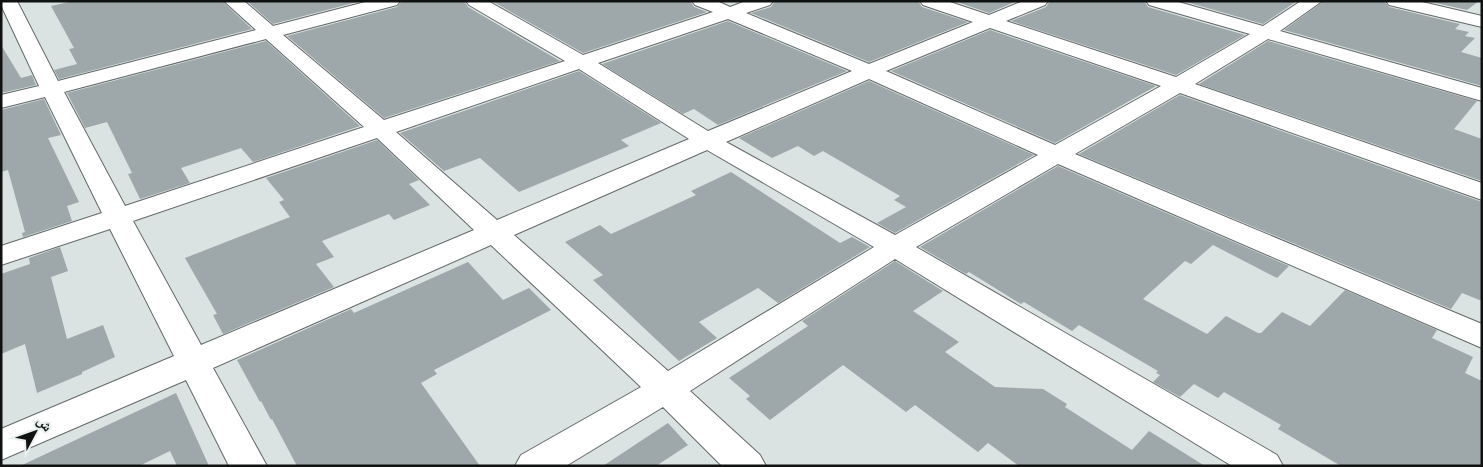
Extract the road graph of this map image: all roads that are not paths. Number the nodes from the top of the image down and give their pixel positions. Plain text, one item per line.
1 (8, 1) edge
2 (233, 1) edge
3 (391, 1) edge
4 (475, 1) edge
5 (700, 1) edge
6 (764, 1) edge
7 (929, 1) edge
8 (1039, 1) edge
9 (1155, 1) edge
10 (1313, 1) edge
11 (1395, 1) edge
12 (1, 3) edge
13 (729, 13) junction
14 (990, 22) junction
15 (1482, 22) edge
16 (271, 32) junction
17 (1265, 34) junction
18 (582, 63) junction
19 (869, 71) junction
20 (1178, 85) junction
21 (51, 90) junction
22 (1482, 95) edge
23 (1, 102) edge
24 (381, 130) junction
25 (708, 141) junction
26 (1057, 154) junction
27 (1482, 192) edge
28 (117, 219) junction
29 (494, 233) junction
30 (895, 247) junction
31 (1, 256) edge
32 (1482, 337) edge
33 (195, 362) junction
34 (666, 389) junction
35 (1, 445) edge
36 (248, 466) edge
37 (534, 466) edge
38 (747, 466) edge
39 (1264, 466) edge

1 - 12 street
1 - 21 street
2 - 16 street
3 - 16 street
4 - 18 street
5 - 13 street
6 - 13 street
7 - 14 street
8 - 14 street
9 - 17 street
10 - 17 street
11 - 15 street
13 - 18 street
13 - 19 street
14 - 19 street
14 - 20 street
16 - 21 street
16 - 24 street
17 - 20 street
17 - 22 street
18 - 24 street
18 - 25 street
19 - 25 street
19 - 26 street
20 - 26 street
20 - 27 street
21 - 23 street
21 - 28 street
24 - 28 street
24 - 29 street
25 - 29 street
25 - 30 street
26 - 30 street
26 - 32 street
28 - 31 street
28 - 33 street
29 - 33 street
29 - 34 street
30 - 34 street
30 - 39 street
33 - 35 street
33 - 36 street
34 - 37 street
34 - 38 street

